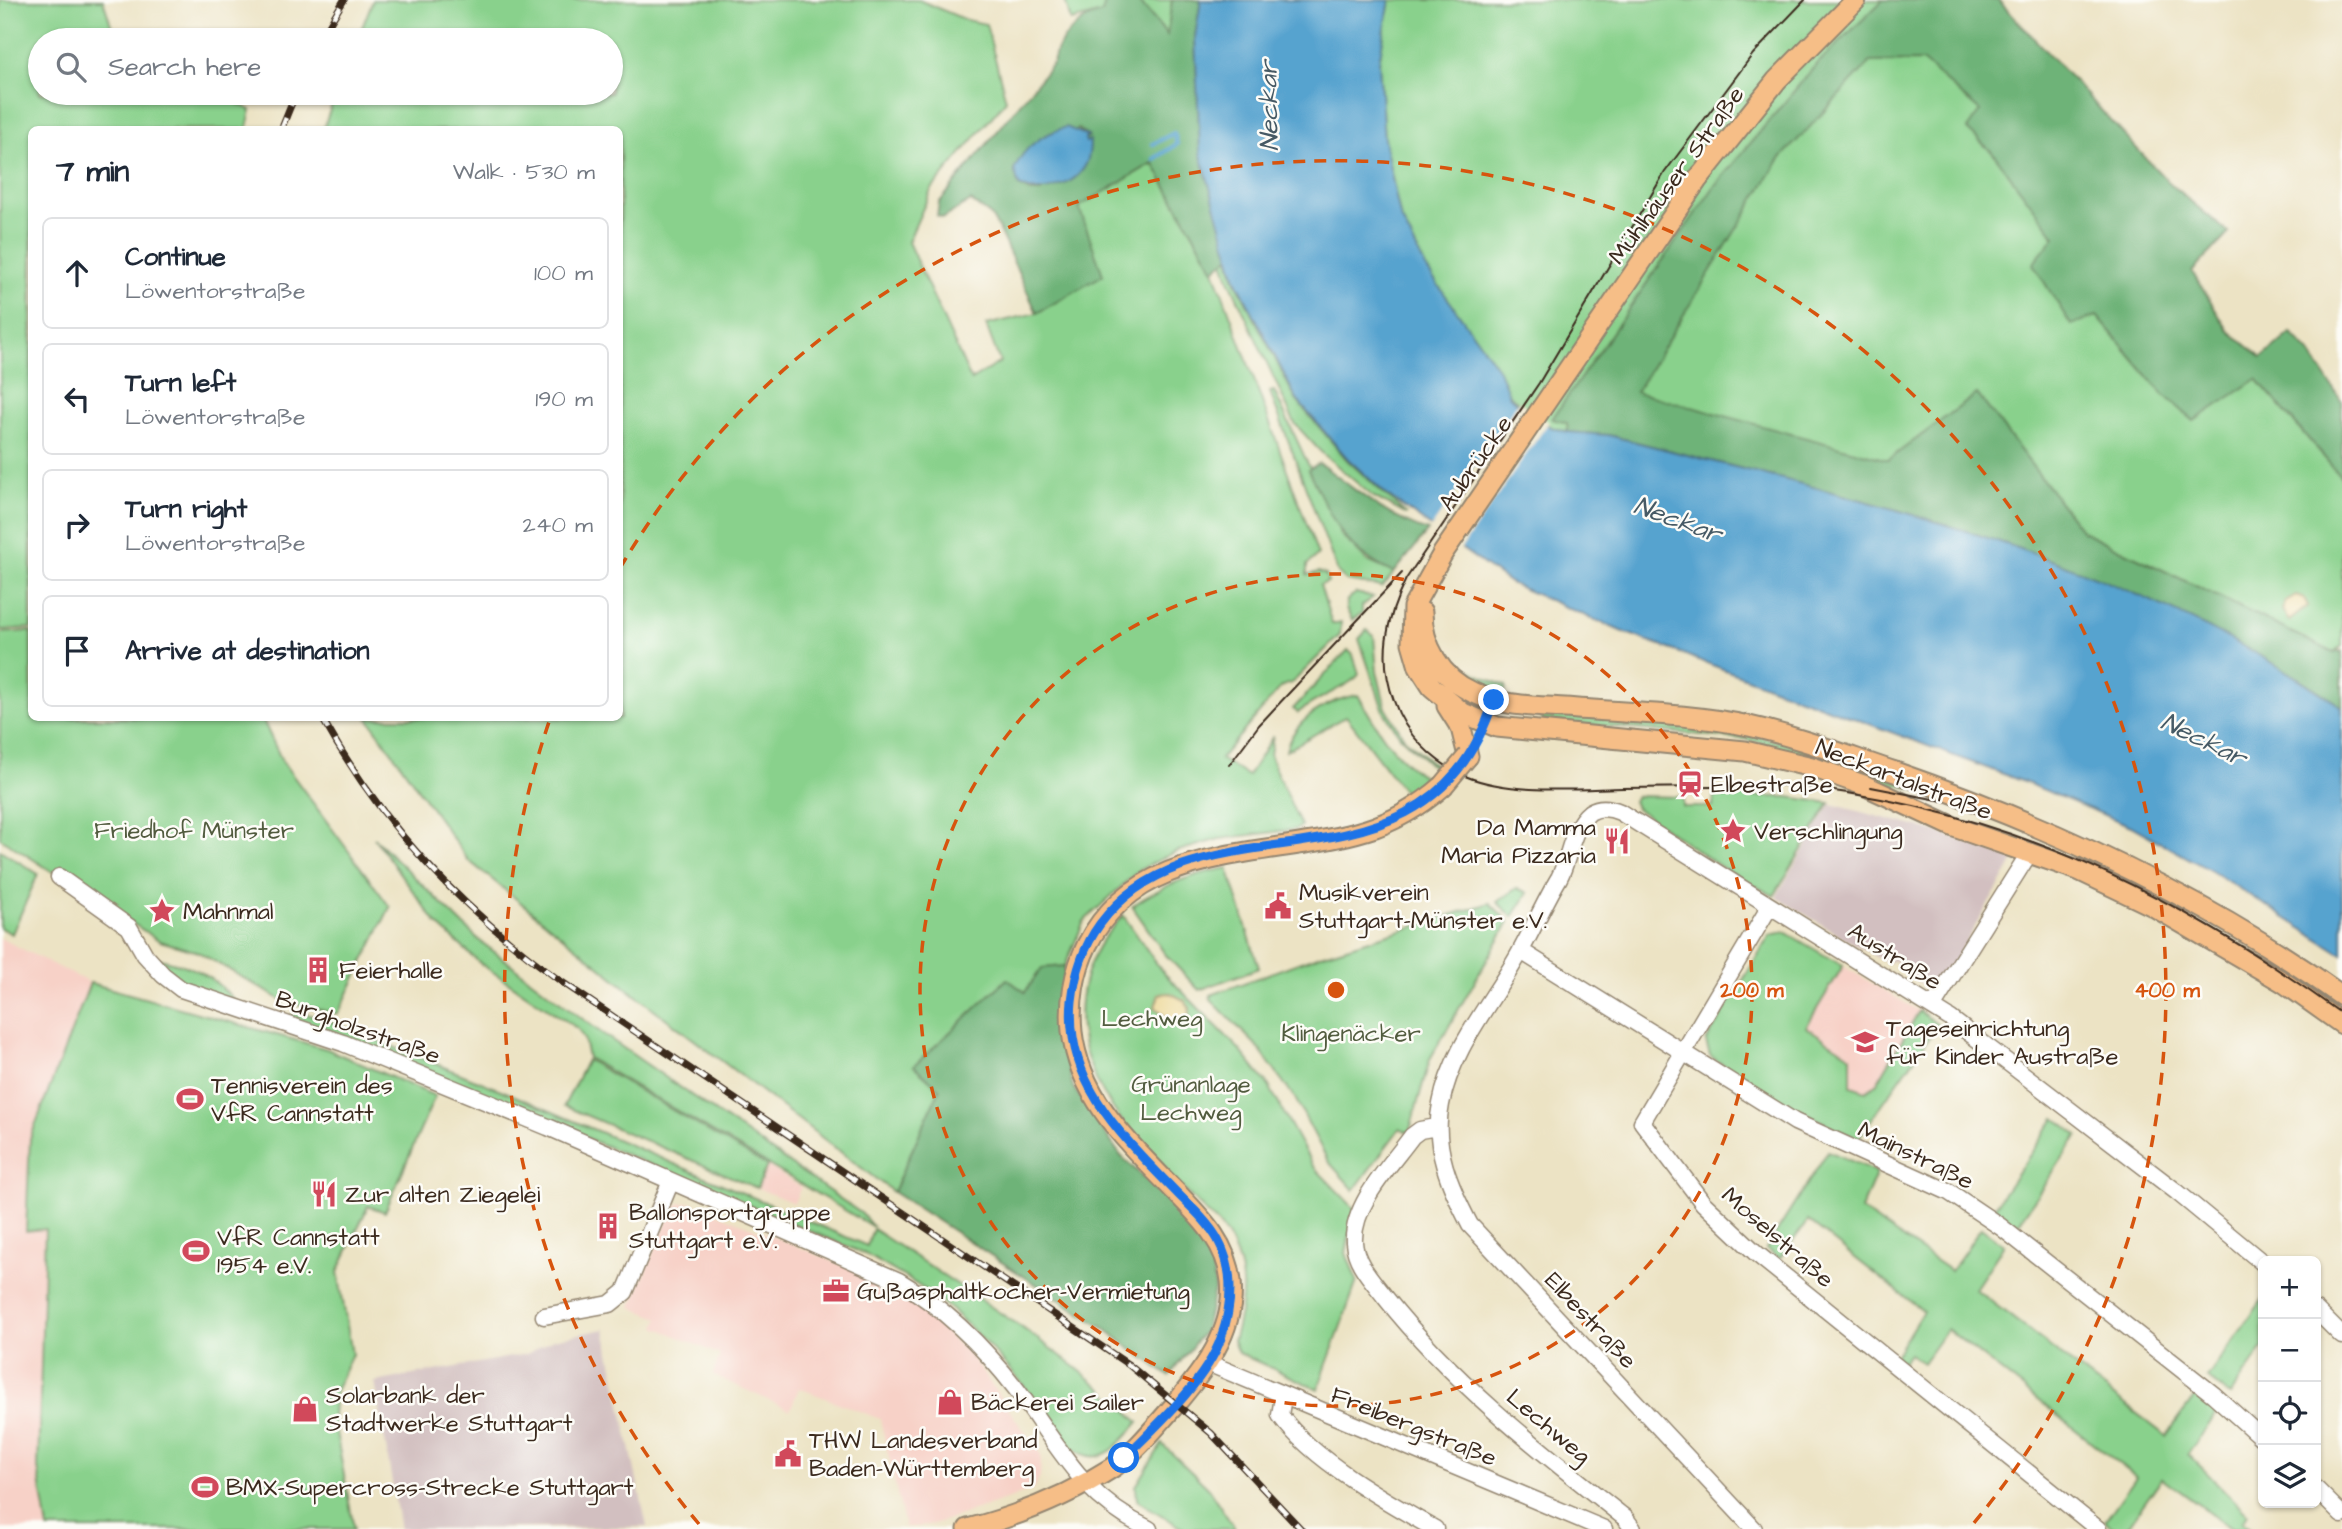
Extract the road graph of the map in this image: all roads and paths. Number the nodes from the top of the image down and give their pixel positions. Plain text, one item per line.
1 (1856, 0) edge
2 (1554, 393) joint
3 (1437, 562) joint
4 (1423, 593) junction
5 (1440, 695) junction
6 (1494, 700) junction
7 (1486, 724) junction
8 (1468, 756) junction
9 (1620, 812) joint
10 (2030, 852) junction
11 (59, 877) dead end
12 (1770, 906) junction
13 (1521, 951) junction
14 (2342, 996) edge
15 (1933, 1006) junction
16 (2342, 1024) edge
17 (1685, 1051) junction
18 (1437, 1127) junction
19 (671, 1181) junction
20 (2258, 1259) edge
21 (2321, 1315) edge
22 (544, 1316) dead end
23 (2342, 1336) edge
24 (1208, 1363) junction
25 (1283, 1397) junction
26 (2258, 1435) edge
27 (1084, 1483) junction
28 (2321, 1494) edge
29 (2342, 1515) edge
30 (1743, 1525) edge
31 (968, 1529) edge
32 (1149, 1529) edge
33 (1435, 1529) edge
34 (1604, 1529) edge
35 (1633, 1529) edge
36 (2098, 1529) edge

1 - 2 main road, Mühlhäuser Straße
2 - 3 main road, Aubrücke
3 - 4 main road, Neckartalstraße
4 - 5 main road, Neckartalstraße
4 - 6 main road, Neckartalstraße
5 - 7 main road, Neckartalstraße
5 - 8 main road
6 - 7 main road
6 - 14 main road, Neckartalstraße
7 - 8 main road
7 - 10 main road, Neckartalstraße
8 - 24 main road, bridge
9 - 12 street, Austraße
9 - 13 street, Elbestraße
10 - 15 street
10 - 16 main road, Neckartalstraße
11 - 19 street, Burgholzstraße
12 - 15 street, Austraße
12 - 17 street, Moselstraße
13 - 17 street, Mainstraße
13 - 18 street, Elbestraße
15 - 20 street, Austraße
17 - 26 street, Mainstraße
17 - 36 street, Moselstraße
18 - 30 street, Elbestraße
18 - 35 street, Lechweg
19 - 22 street
19 - 27 street, Burgholzstraße
21 - 23 street
24 - 25 street, Freibergstraße
24 - 27 main road
25 - 33 street
25 - 34 street, Freibergstraße
27 - 31 main road
27 - 32 street, Burgholzstraße
28 - 29 street

